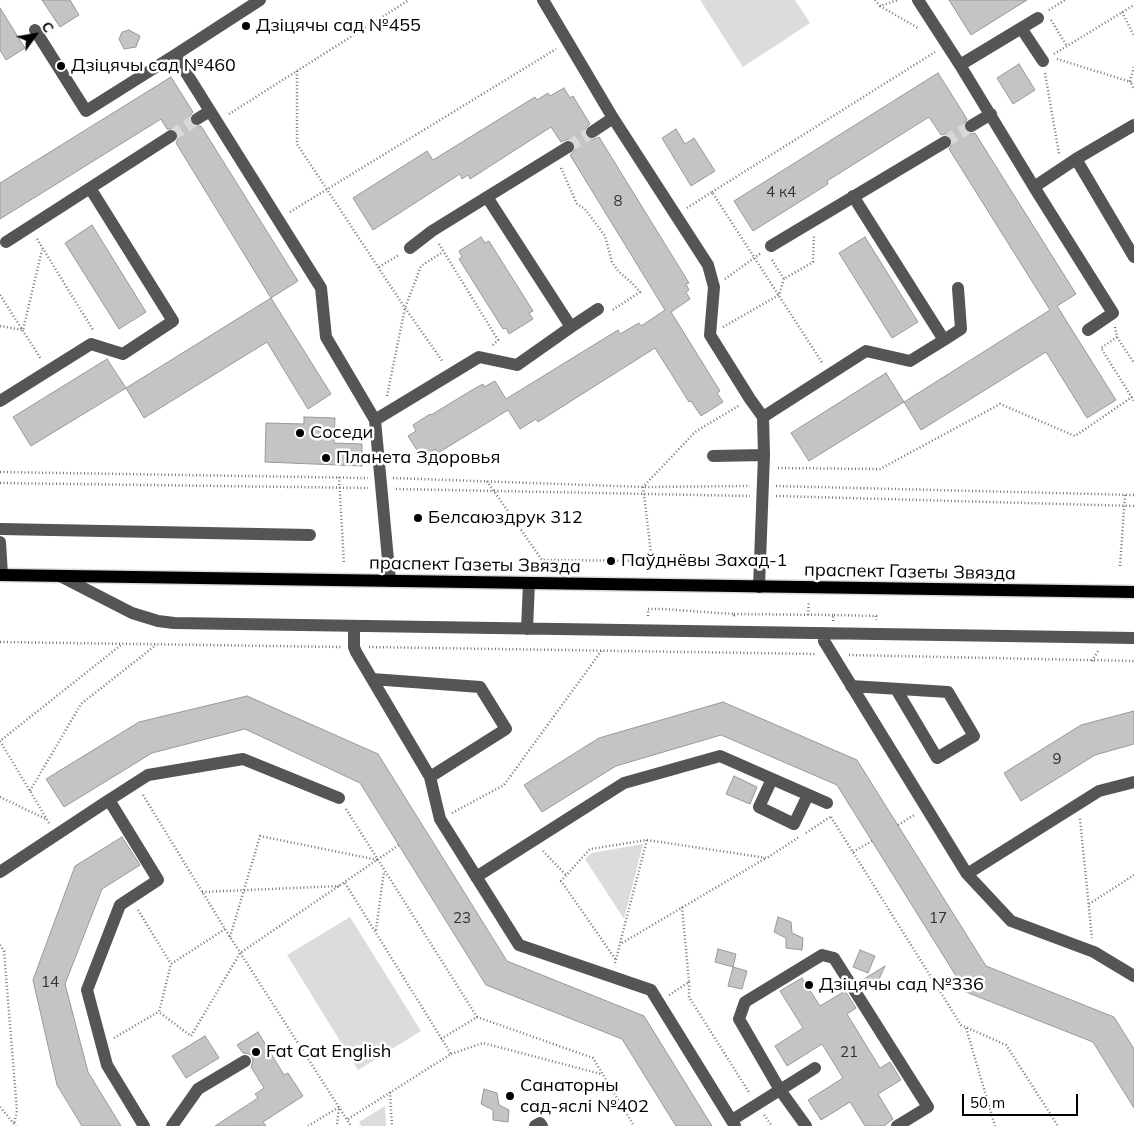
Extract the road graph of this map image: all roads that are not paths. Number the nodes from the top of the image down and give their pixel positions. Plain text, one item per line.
1 (260, 0) edge
2 (543, 0) edge
3 (918, 0) edge
4 (1042, 15) road end
5 (1021, 28) junction
6 (35, 30) dead end
7 (175, 55) junction
8 (1043, 61) road end
9 (960, 65) junction
10 (991, 114) junction
11 (214, 116) junction
12 (614, 118) junction
13 (197, 119) tunnel mouth
14 (971, 126) tunnel mouth
15 (1134, 126) edge
16 (592, 132) tunnel mouth
17 (171, 136) tunnel mouth
18 (945, 142) tunnel mouth
19 (568, 147) tunnel mouth
20 (1076, 160) junction
21 (1034, 187) junction
22 (90, 188) junction
23 (854, 196) junction
24 (487, 197) junction
25 (6, 242) dead end
26 (410, 248) road end
27 (768, 248) road end
28 (1133, 255) edge
29 (958, 288) dead end
30 (602, 312) road end
31 (571, 327) junction
32 (1088, 330) dead end
33 (944, 340) junction
34 (0, 401) edge
35 (379, 417) junction
36 (764, 417) junction
37 (764, 455) junction
38 (713, 456) dead end
39 (0, 529) edge
40 (310, 535) dead end
41 (0, 542) edge
42 (1, 575) edge
43 (60, 576) junction
44 (390, 582) junction
45 (528, 583) junction
46 (759, 587) junction
47 (1132, 592) edge
48 (348, 626) junction
49 (527, 628) junction
50 (824, 633) junction
51 (1134, 638) edge
52 (372, 679) junction
53 (851, 686) junction
54 (896, 689) junction
55 (430, 777) junction
56 (772, 779) junction
57 (1134, 782) edge
58 (808, 795) junction
59 (339, 798) road end
60 (109, 800) junction
61 (824, 802) road end
62 (0, 872) edge
63 (967, 874) junction
64 (476, 877) junction
65 (1134, 976) edge
66 (244, 1061) dead end
67 (815, 1068) dead end
68 (780, 1090) junction
69 (734, 1123) edge
70 (144, 1126) edge
71 (172, 1126) edge
72 (535, 1126) edge
73 (542, 1126) edge
74 (806, 1126) edge
75 (897, 1126) edge

1 - 7 lane
2 - 12 lane
3 - 9 lane
4 - 5 lane
5 - 8 lane
5 - 9 lane
6 - 7 lane
7 - 11 lane
9 - 10 lane
10 - 14 lane
10 - 21 lane
11 - 13 lane
11 - 35 lane
12 - 16 lane
12 - 36 lane
15 - 20 lane
17 - 22 lane
18 - 23 lane
19 - 24 lane
20 - 21 lane
20 - 28 lane
21 - 32 lane
22 - 25 lane
22 - 34 lane
23 - 27 lane
23 - 33 lane
24 - 26 lane
24 - 31 lane
29 - 33 lane
30 - 31 lane
31 - 35 lane
33 - 36 lane
35 - 44 lane
36 - 37 lane
37 - 38 lane
37 - 46 lane
39 - 40 lane
41 - 42 lane
42 - 43 main road, праспект Газеты Звязда
43 - 44 main road, праспект Газеты Звязда
43 - 48 lane
44 - 45 main road, праспект Газеты Звязда
45 - 46 main road, праспект Газеты Звязда
45 - 49 lane
46 - 47 main road, праспект Газеты Звязда
48 - 49 lane
48 - 52 lane
49 - 50 lane
50 - 51 lane
50 - 53 lane
52 - 55 lane
52 - 55 lane
53 - 54 lane
53 - 63 lane
54 - 54 lane
55 - 64 lane
56 - 58 lane
56 - 58 lane
56 - 64 lane
57 - 63 lane
58 - 61 lane
59 - 60 lane
60 - 62 lane
60 - 70 lane
63 - 65 lane
64 - 69 lane
66 - 71 lane
67 - 68 lane
68 - 69 lane
68 - 74 lane
68 - 75 lane
72 - 73 lane

